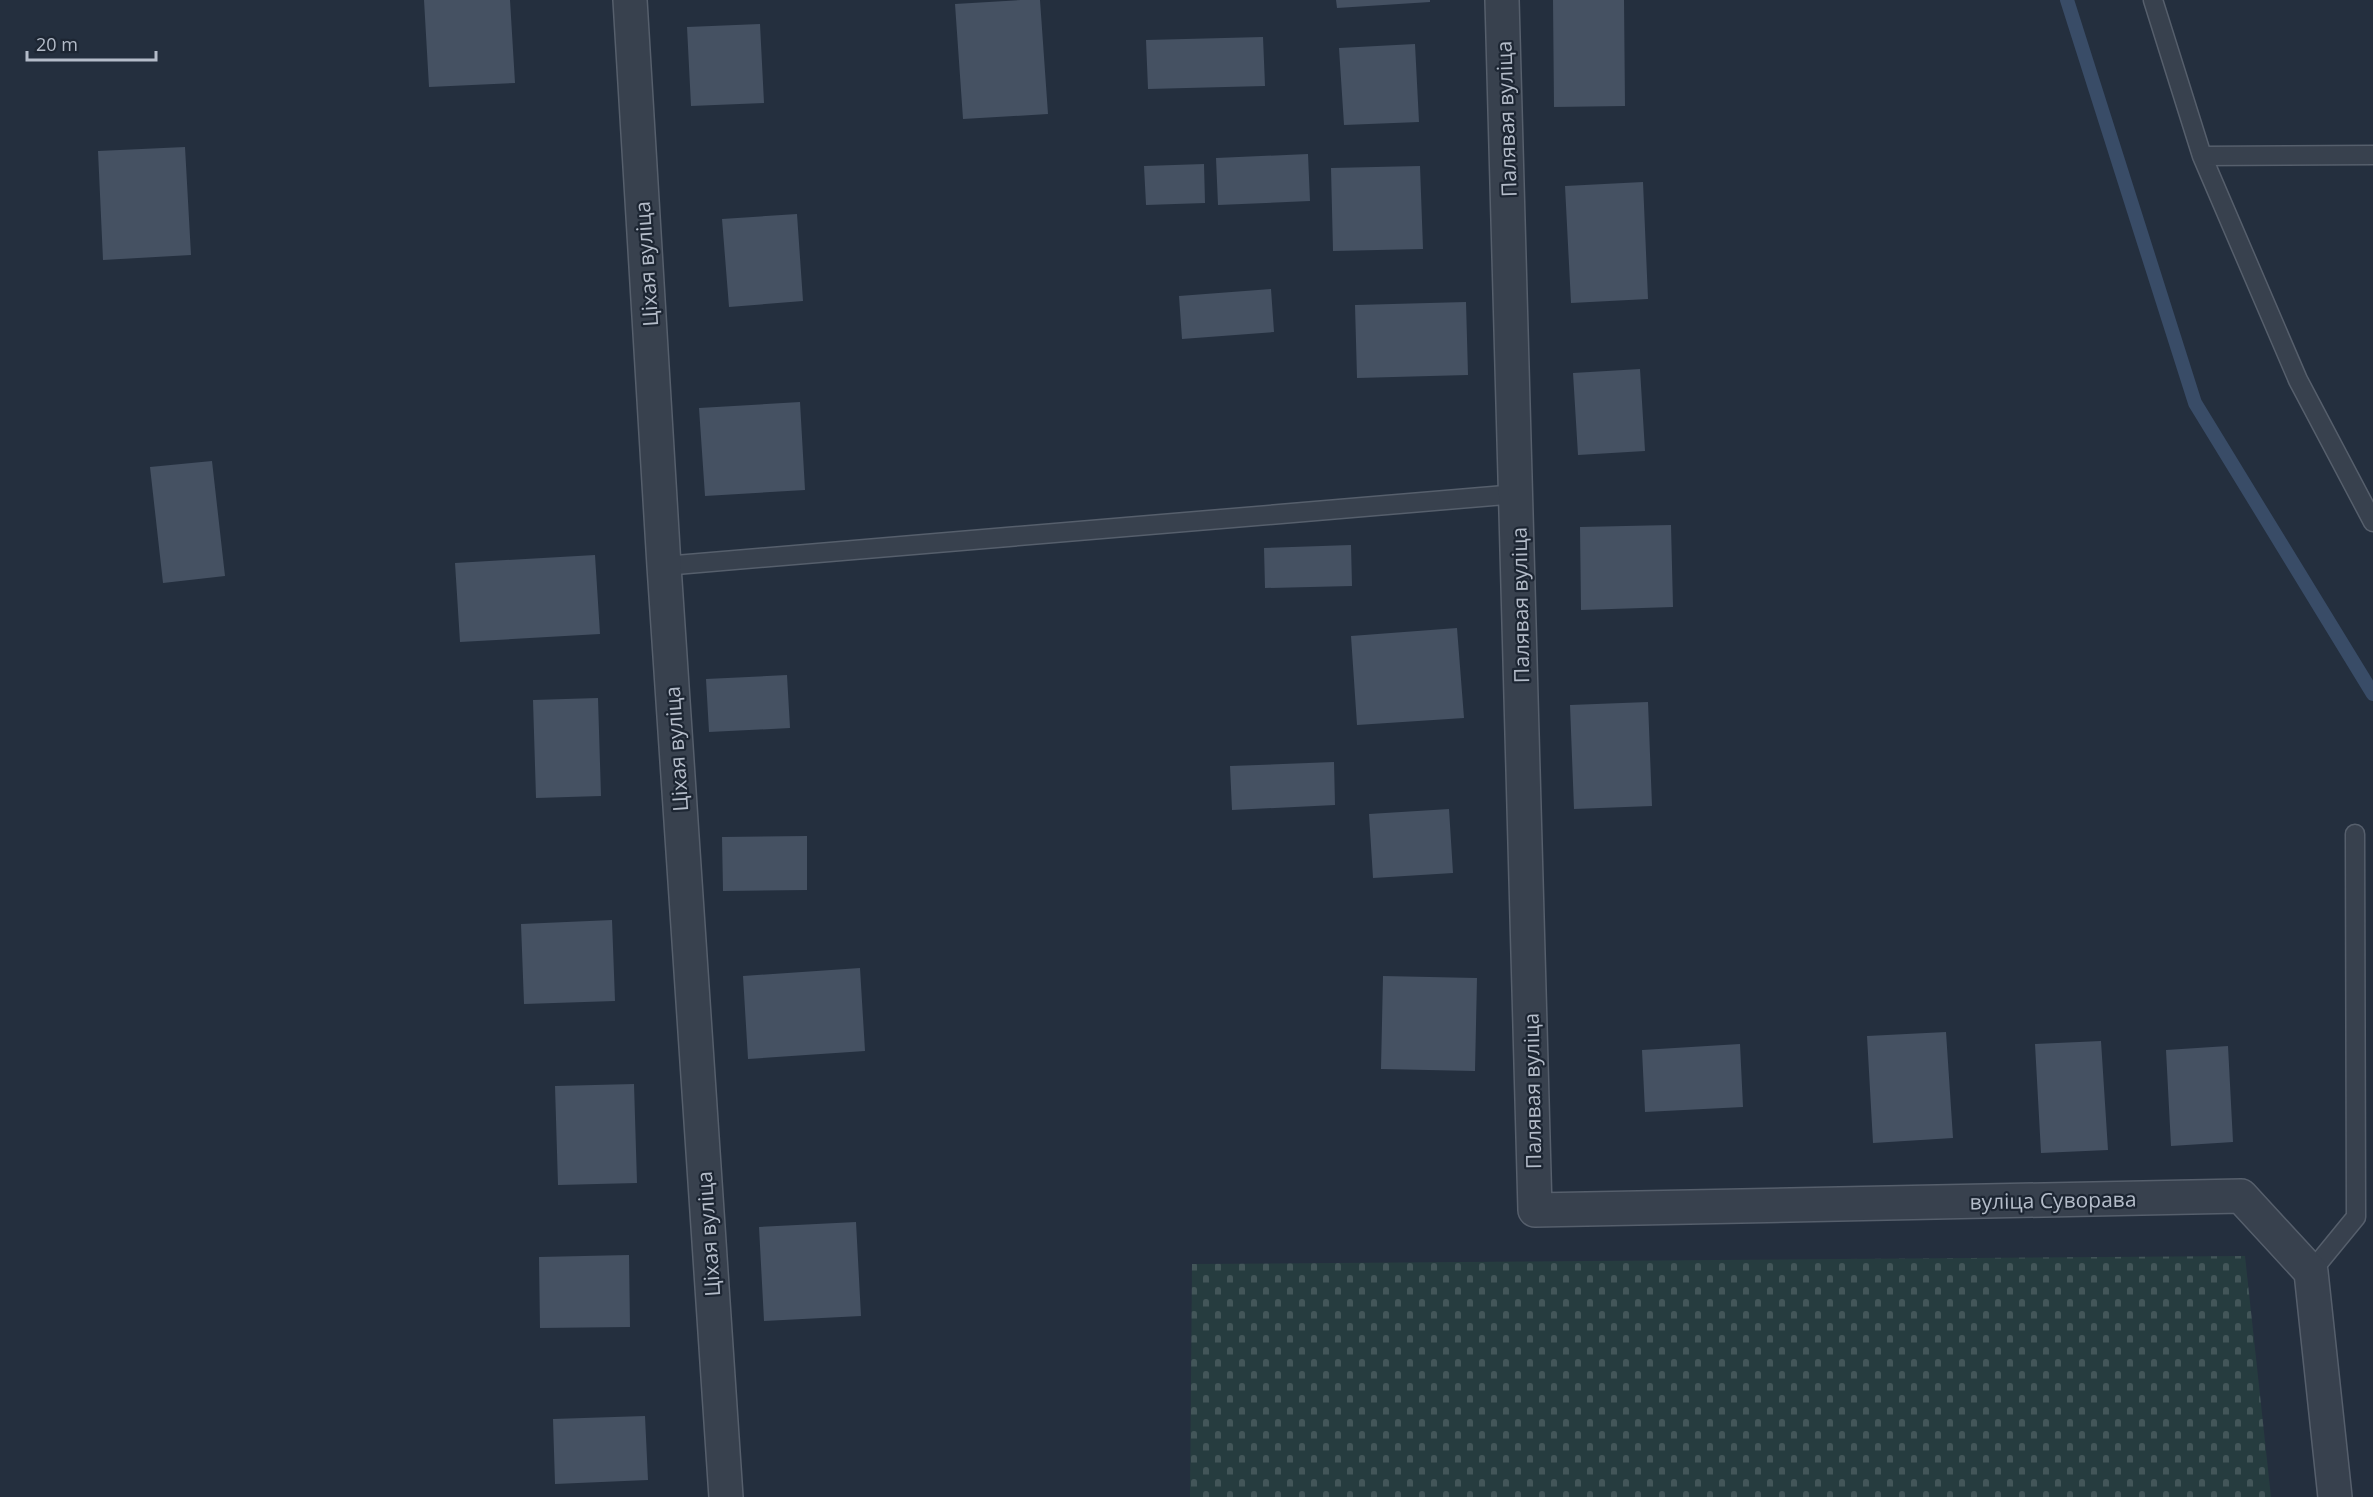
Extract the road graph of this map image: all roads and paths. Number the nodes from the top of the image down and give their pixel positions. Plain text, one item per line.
1 (630, 0) edge
2 (1502, 0) edge
3 (2153, 0) edge
4 (2373, 155) edge
5 (2202, 156) junction
6 (1517, 494) junction
7 (2373, 522) edge
8 (664, 566) junction
9 (2355, 834) dead end
10 (1535, 1210) joint
11 (2311, 1272) junction
12 (726, 1497) edge
13 (2334, 1497) edge

1 - 8 street, Ціхая вуліца
2 - 6 street, Палявая вуліца
3 - 5 lane
4 - 5 lane
5 - 7 lane
6 - 8 lane
6 - 10 street, Палявая вуліца
8 - 12 street, Ціхая вуліца
9 - 11 lane
10 - 11 street, вуліца Суворава
11 - 13 street

